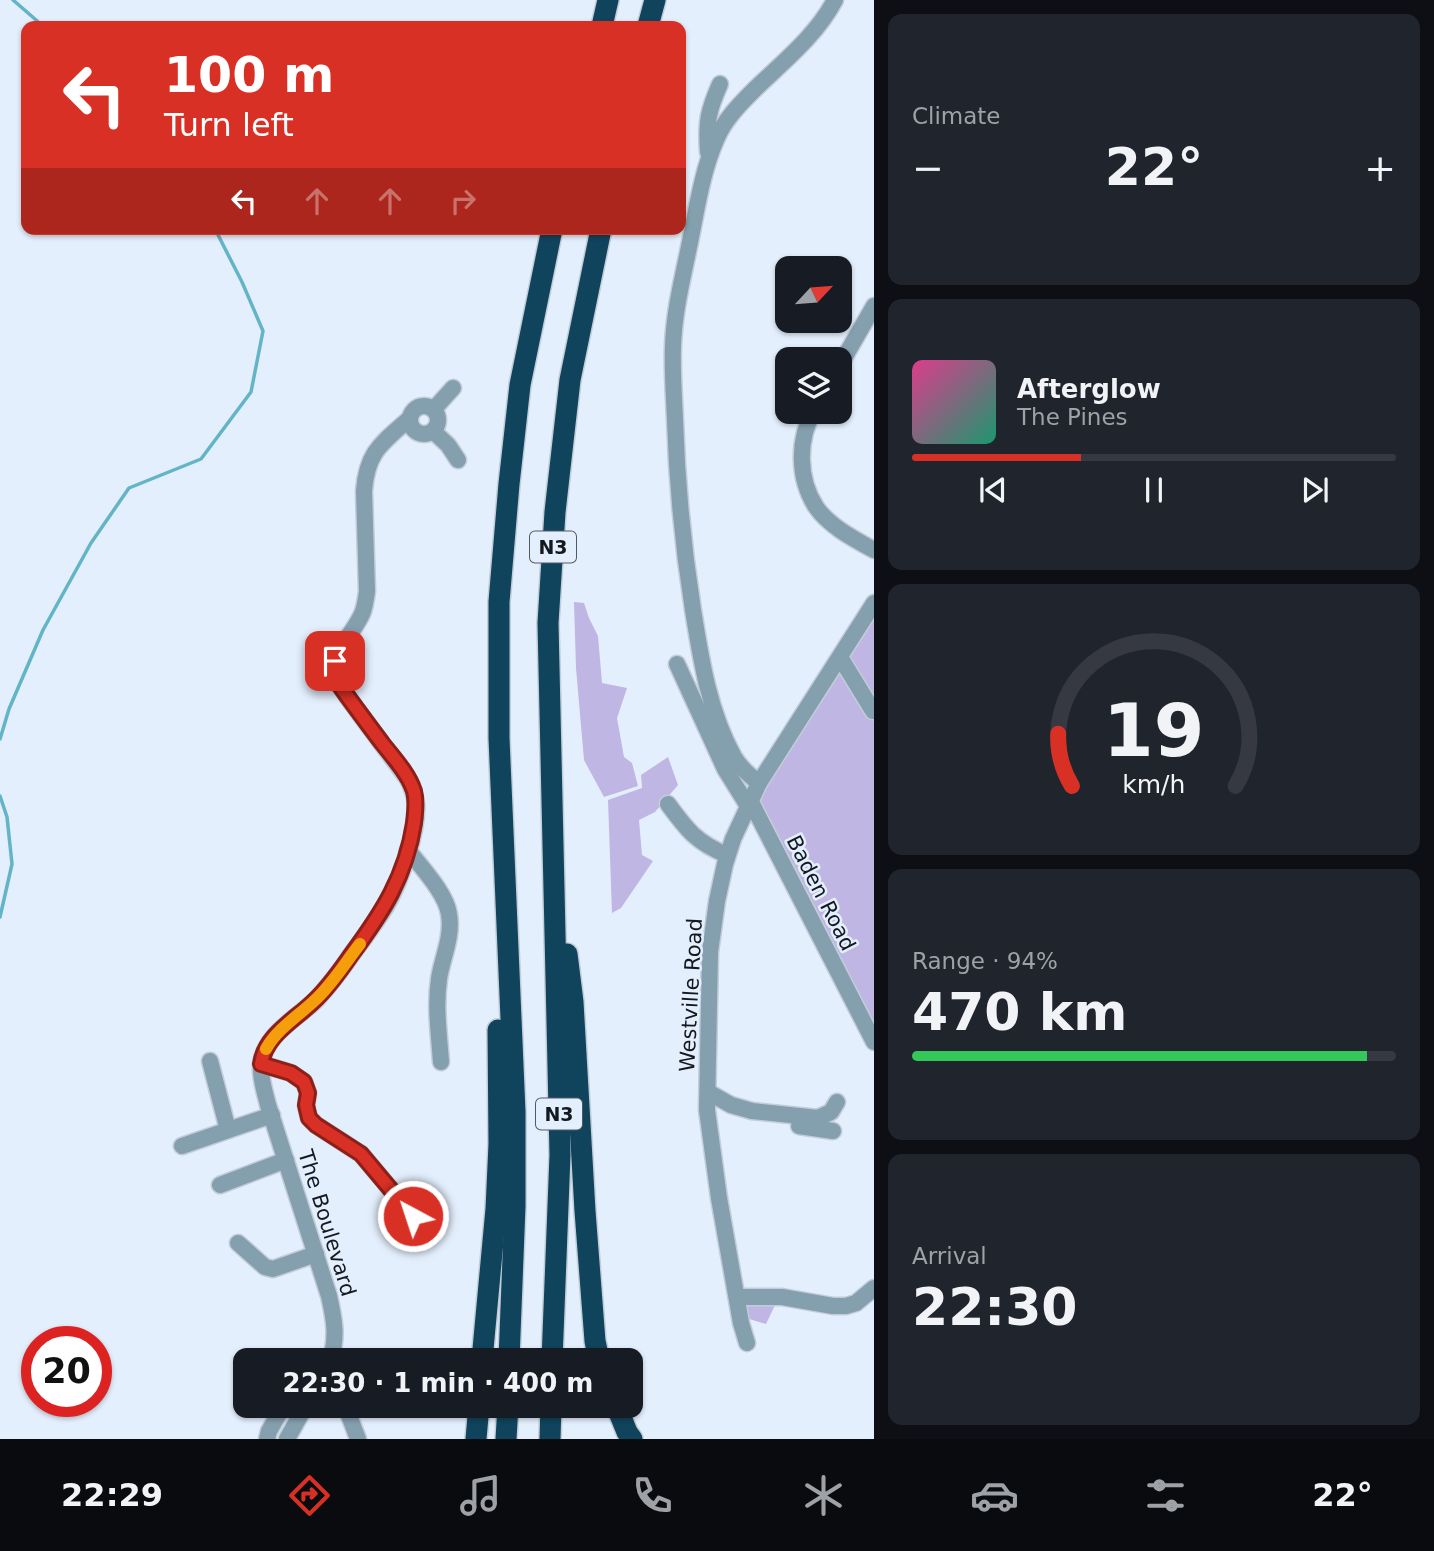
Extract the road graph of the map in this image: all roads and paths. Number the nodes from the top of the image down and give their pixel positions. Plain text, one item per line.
1 (608, 0) edge
2 (654, 0) edge
3 (835, 0) edge
4 (603, 21) edge
5 (649, 21) edge
6 (720, 84) dead end
7 (709, 157) junction
8 (551, 235) edge
9 (600, 235) edge
10 (874, 306) edge
11 (850, 347) edge
12 (453, 388) dead end
13 (434, 409) junction
14 (807, 424) edge
15 (412, 426) junction
16 (433, 431) junction
17 (458, 460) dead end
18 (874, 550) edge
19 (874, 603) edge
20 (840, 657) junction
21 (677, 664) dead end
22 (873, 711) edge
23 (759, 783) junction
24 (749, 803) junction
25 (667, 804) dead end
26 (408, 850) junction
27 (727, 855) junction
28 (554, 869) junction
29 (508, 926) junction
30 (874, 1042) edge
31 (210, 1060) dead end
32 (441, 1062) dead end
33 (261, 1064) junction
34 (708, 1092) junction
35 (837, 1102) dead end
36 (707, 1110) junction
37 (272, 1115) junction
38 (228, 1130) junction
39 (833, 1132) dead end
40 (182, 1146) dead end
41 (286, 1160) junction
42 (220, 1185) dead end
43 (413, 1216) dead end
44 (238, 1243) dead end
45 (316, 1254) junction
46 (874, 1288) edge
47 (737, 1297) junction
48 (747, 1343) dead end
49 (334, 1348) edge
50 (483, 1348) edge
51 (510, 1348) edge
52 (552, 1348) edge
53 (596, 1348) edge
54 (276, 1418) edge
55 (299, 1418) edge
56 (350, 1418) edge
57 (478, 1418) edge
58 (507, 1418) edge
59 (551, 1418) edge
60 (621, 1418) edge
61 (267, 1439) edge
62 (287, 1439) edge
63 (358, 1439) edge
64 (476, 1439) edge
65 (506, 1439) edge
66 (550, 1439) edge
67 (632, 1439) edge

1 - 4 highway
2 - 5 highway
3 - 7 street
6 - 7 street
7 - 23 street
8 - 29 highway, N3
9 - 28 highway, N3
10 - 11 street
12 - 13 street
13 - 15 street
13 - 16 street
14 - 18 street
15 - 16 street
15 - 26 street
16 - 17 street
19 - 20 street, Westville Road
20 - 22 street
20 - 23 street, Westville Road
21 - 24 street, Baden Road
23 - 24 street, Westville Road
24 - 27 street, Westville Road
24 - 30 street, Baden Road
25 - 27 street
26 - 32 street
26 - 33 street
27 - 34 street, Westville Road
28 - 52 highway, N3
28 - 53 highway
29 - 50 highway
29 - 51 highway, N3
31 - 38 street
33 - 37 street, The Boulevard
33 - 43 street
34 - 35 street
34 - 36 street, Westville Road
36 - 39 street
36 - 47 street, Westville Road
37 - 38 street
37 - 41 street, The Boulevard
38 - 40 street
41 - 42 street
41 - 45 street, The Boulevard
44 - 45 street
45 - 49 street, The Boulevard
46 - 47 street
47 - 48 street, Westville Road
54 - 61 street
55 - 62 street
56 - 63 street
57 - 64 highway
58 - 65 highway
59 - 66 highway
60 - 67 highway

